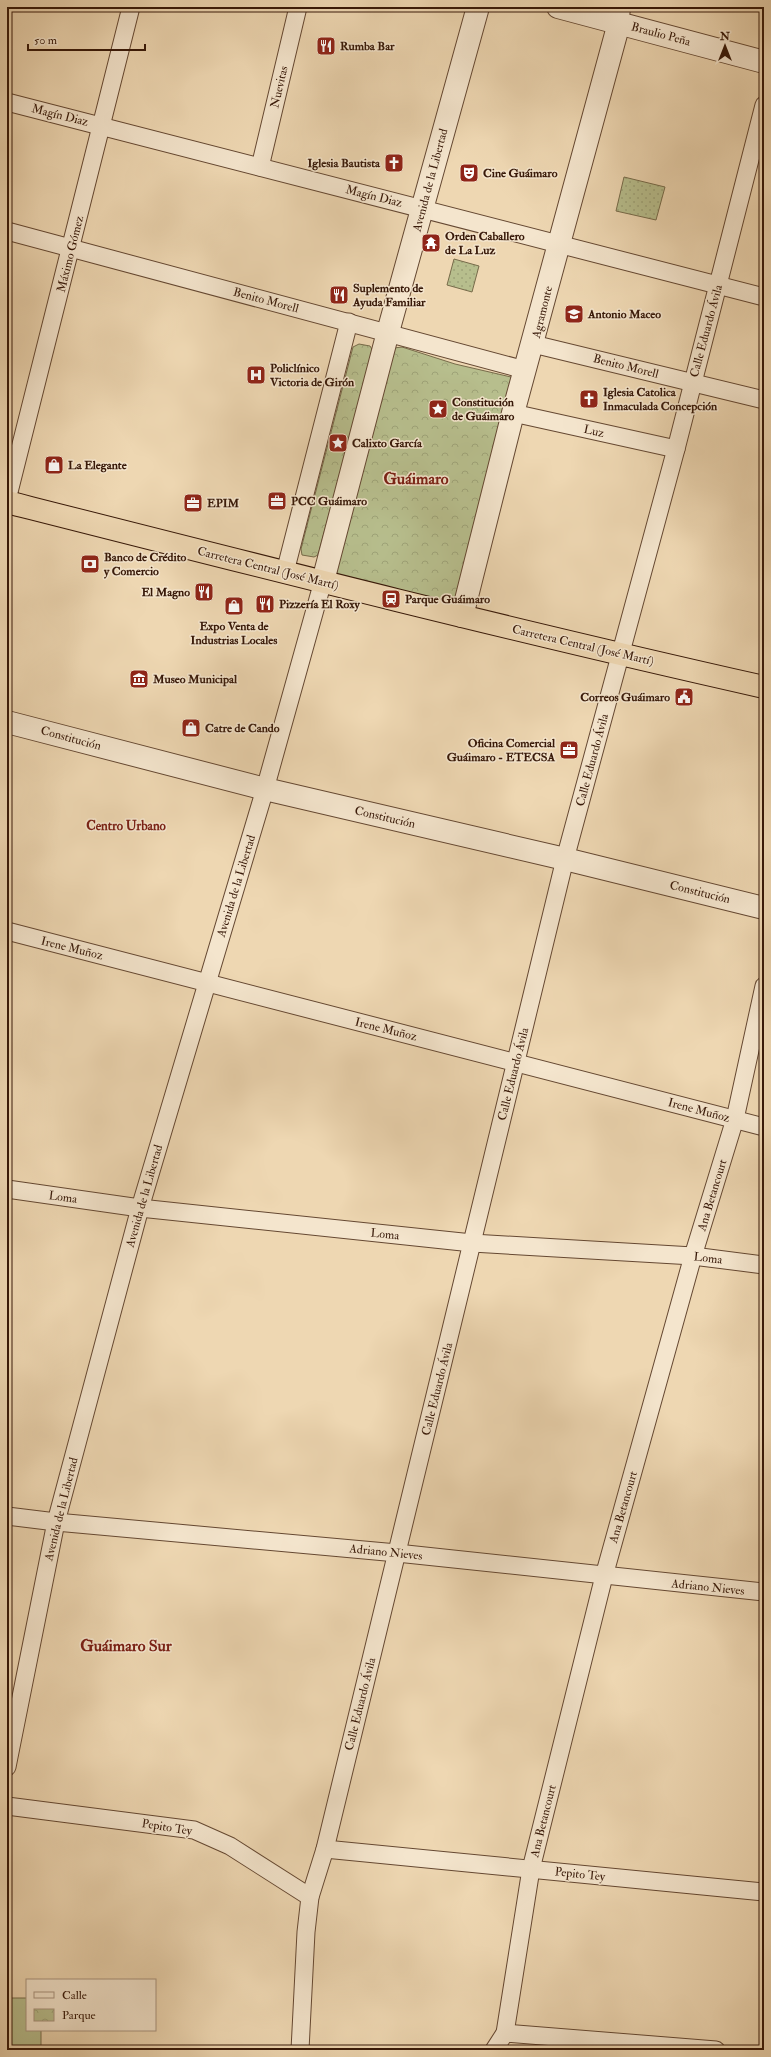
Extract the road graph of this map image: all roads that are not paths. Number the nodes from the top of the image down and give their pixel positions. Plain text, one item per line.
1 (132, 7) edge
2 (298, 7) edge
3 (478, 7) edge
4 (558, 7) edge
5 (620, 15) edge
6 (764, 62) edge
7 (7, 102) edge
8 (764, 105) edge
9 (103, 126) junction
10 (260, 167) junction
11 (422, 208) junction
12 (7, 231) edge
13 (559, 243) junction
14 (71, 248) junction
15 (718, 285) junction
16 (764, 297) edge
17 (349, 322) junction
18 (388, 332) junction
19 (534, 344) junction
20 (526, 370) junction
21 (692, 382) junction
22 (764, 400) edge
23 (513, 413) junction
24 (676, 449) junction
25 (7, 501) edge
26 (285, 572) junction
27 (323, 581) junction
28 (462, 616) junction
29 (621, 655) junction
30 (764, 687) edge
31 (7, 722) edge
32 (265, 789) junction
33 (565, 859) junction
34 (764, 908) edge
35 (7, 931) edge
36 (207, 983) junction
37 (764, 986) edge
38 (516, 1062) junction
39 (735, 1119) junction
40 (764, 1127) edge
41 (7, 1189) edge
42 (140, 1208) junction
43 (472, 1244) junction
44 (693, 1256) junction
45 (764, 1265) edge
46 (7, 1516) edge
47 (56, 1522) junction
48 (397, 1553) junction
49 (604, 1576) junction
50 (764, 1592) edge
51 (7, 1767) edge
52 (7, 1806) edge
53 (325, 1849) junction
54 (531, 1869) junction
55 (764, 1892) edge
56 (310, 1897) junction
57 (505, 2033) junction
58 (300, 2050) edge
59 (494, 2050) edge
60 (716, 2050) edge

1 - 9 street, Máximo Gómez
2 - 10 street, Nuevitas
3 - 11 street, Avenida de la Libertad
4 - 5 street, Braulio Peña
5 - 6 street, Braulio Peña
5 - 13 street, Agramonte
7 - 9 street, Magín Diaz
8 - 15 street, Calle Eduardo Ávila
9 - 10 street, Magín Diaz
9 - 14 street, Máximo Gómez
10 - 11 street, Magín Diaz
11 - 13 street, Magín Diaz
11 - 18 street, Avenida de la Libertad
12 - 14 street, Benito Morell
13 - 15 street, Magín Diaz
13 - 19 street, Agramonte
14 - 17 street, Benito Morell
14 - 25 street, Máximo Gómez
15 - 16 street, Magín Diaz
15 - 21 street, Calle Eduardo Ávila
17 - 18 street, Benito Morell
17 - 26 street
18 - 20 street, Benito Morell
18 - 27 street, Avenida de la Libertad
19 - 20 street, Agramonte
19 - 21 street, Benito Morell
20 - 23 street, Agramonte
21 - 22 street, Benito Morell
21 - 24 street, Calle Eduardo Ávila
23 - 24 street, Luz
23 - 28 street, Agramonte
24 - 29 street, Calle Eduardo Ávila
25 - 26 highway, Carretera Central (José Martí)
26 - 27 highway, Carretera Central (José Martí)
27 - 28 highway, Carretera Central (José Martí)
27 - 32 street, Avenida de la Libertad
28 - 29 highway, Carretera Central (José Martí)
29 - 30 highway, Carretera Central (José Martí)
29 - 33 street, Calle Eduardo Ávila
31 - 32 street, Constitución
32 - 33 street, Constitución
32 - 36 street, Avenida de la Libertad
33 - 34 street, Constitución
33 - 38 street, Calle Eduardo Ávila
35 - 36 street, Irene Muñoz
36 - 38 street, Irene Muñoz
36 - 42 street, Avenida de la Libertad
37 - 39 street, Ana Betancourt
38 - 39 street, Irene Muñoz
38 - 43 street, Calle Eduardo Ávila
39 - 40 street, Irene Muñoz
39 - 44 street, Ana Betancourt
41 - 42 street, Loma
42 - 43 street, Loma
42 - 47 street, Avenida de la Libertad
43 - 44 street, Loma
43 - 48 street, Calle Eduardo Ávila
44 - 45 street, Loma
44 - 49 street, Ana Betancourt
46 - 47 street, Adriano Nieves
47 - 48 street, Adriano Nieves
47 - 51 street, Avenida de la Libertad
48 - 49 street, Adriano Nieves
48 - 53 street, Calle Eduardo Ávila
49 - 50 street, Adriano Nieves
49 - 54 street, Ana Betancourt
52 - 56 street, Pepito Tey
53 - 54 street, Pepito Tey
53 - 56 street, Calle Eduardo Ávila
54 - 55 street, Pepito Tey
54 - 57 street, Ana Betancourt
56 - 58 street, Calle Eduardo Ávila
57 - 59 street
57 - 60 street

